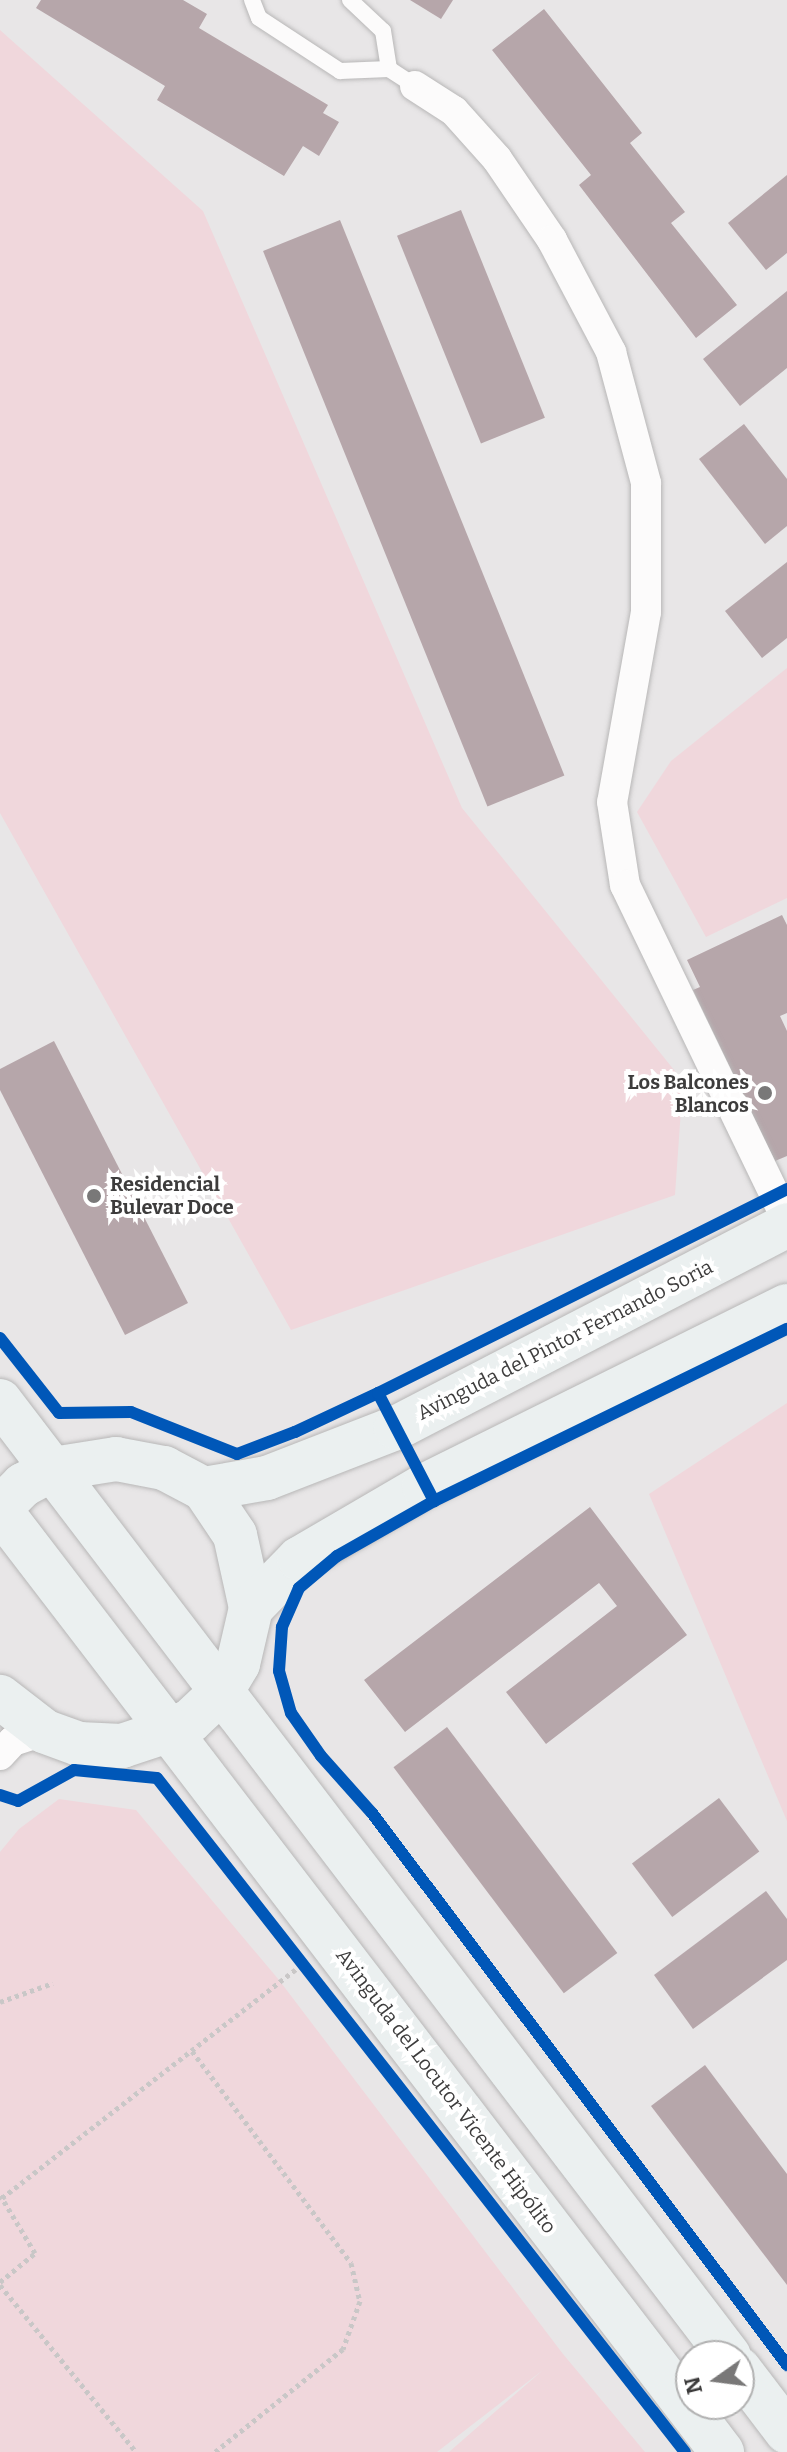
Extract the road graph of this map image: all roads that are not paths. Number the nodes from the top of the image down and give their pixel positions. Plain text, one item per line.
1 (252, 0) edge
2 (350, 0) edge
3 (389, 69) junction
4 (415, 86) joint
5 (787, 1223) edge
6 (787, 1306) edge
7 (0, 1401) edge
8 (53, 1469) junction
9 (204, 1489) junction
10 (0, 1509) edge
11 (251, 1608) junction
12 (221, 1692) junction
13 (0, 1697) edge
14 (170, 1730) junction
15 (44, 1731) junction
16 (0, 1755) edge
17 (717, 2340) edge
18 (755, 2390) edge
19 (787, 2432) edge
20 (722, 2452) edge

1 - 3 lane
2 - 3 lane
3 - 4 lane
4 - 5 street, Avinguda del Pintor Fernando Soria
5 - 9 main road, Avinguda del Pintor Fernando Soria
6 - 11 main road
7 - 8 main road
8 - 9 main road, Avinguda del Locutor Vicente Hipólito
8 - 10 main road, Avinguda del Locutor Vicente Hipólito
8 - 12 main road
9 - 11 main road, Avinguda del Locutor Vicente Hipólito
10 - 14 main road, Avinguda del Locutor Vicente Hipólito
11 - 12 main road, Avinguda del Locutor Vicente Hipólito
12 - 14 main road, Avinguda del Locutor Vicente Hipólito
12 - 17 main road
13 - 15 main road, Avinguda del Locutor Vicente Hipólito
14 - 15 main road, Avinguda del Locutor Vicente Hipólito
14 - 20 main road, Avinguda del Locutor Vicente Hipólito
15 - 16 street
18 - 19 main road

